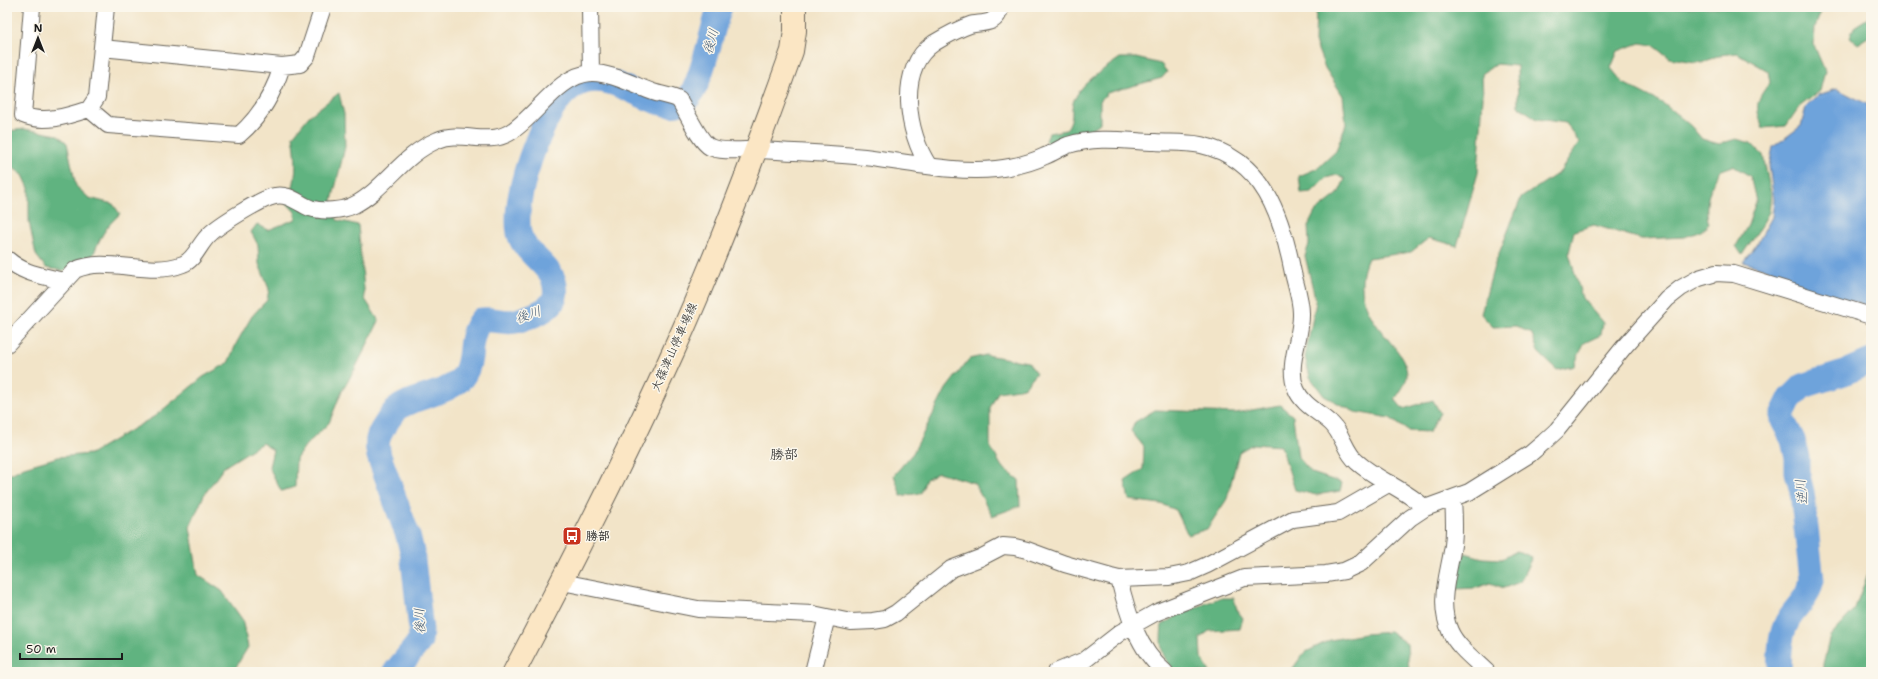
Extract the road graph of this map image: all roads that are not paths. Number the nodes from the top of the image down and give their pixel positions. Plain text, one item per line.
1 (32, 7) edge
2 (106, 7) edge
3 (323, 7) edge
4 (590, 7) edge
5 (795, 7) edge
6 (1001, 7) edge
7 (102, 48) junction
8 (282, 66) junction
9 (591, 73) junction
10 (89, 109) junction
11 (756, 150) junction
12 (929, 166) junction
13 (7, 259) edge
14 (63, 281) junction
15 (1871, 316) edge
16 (7, 344) edge
17 (1390, 483) junction
18 (1453, 499) junction
19 (1425, 508) junction
20 (1119, 579) junction
21 (562, 582) junction
22 (827, 617) junction
23 (1134, 624) junction
24 (514, 672) edge
25 (813, 672) edge
26 (1056, 672) edge
27 (1165, 672) edge
28 (1487, 672) edge

1 - 10 street
2 - 7 street
3 - 8 street
4 - 9 street
5 - 11 main road, 大篠津山停車場線
6 - 12 street
7 - 8 street
7 - 10 street
8 - 10 street
9 - 11 street
9 - 14 street
11 - 12 street
11 - 21 main road, 大篠津山停車場線
12 - 17 street
13 - 14 street
14 - 16 street
15 - 18 street
17 - 19 street
17 - 20 street
18 - 19 street
18 - 28 street
19 - 23 street
20 - 22 street
20 - 23 street
21 - 22 street
21 - 24 main road, 大篠津山停車場線
22 - 25 street
23 - 26 street
23 - 27 street

